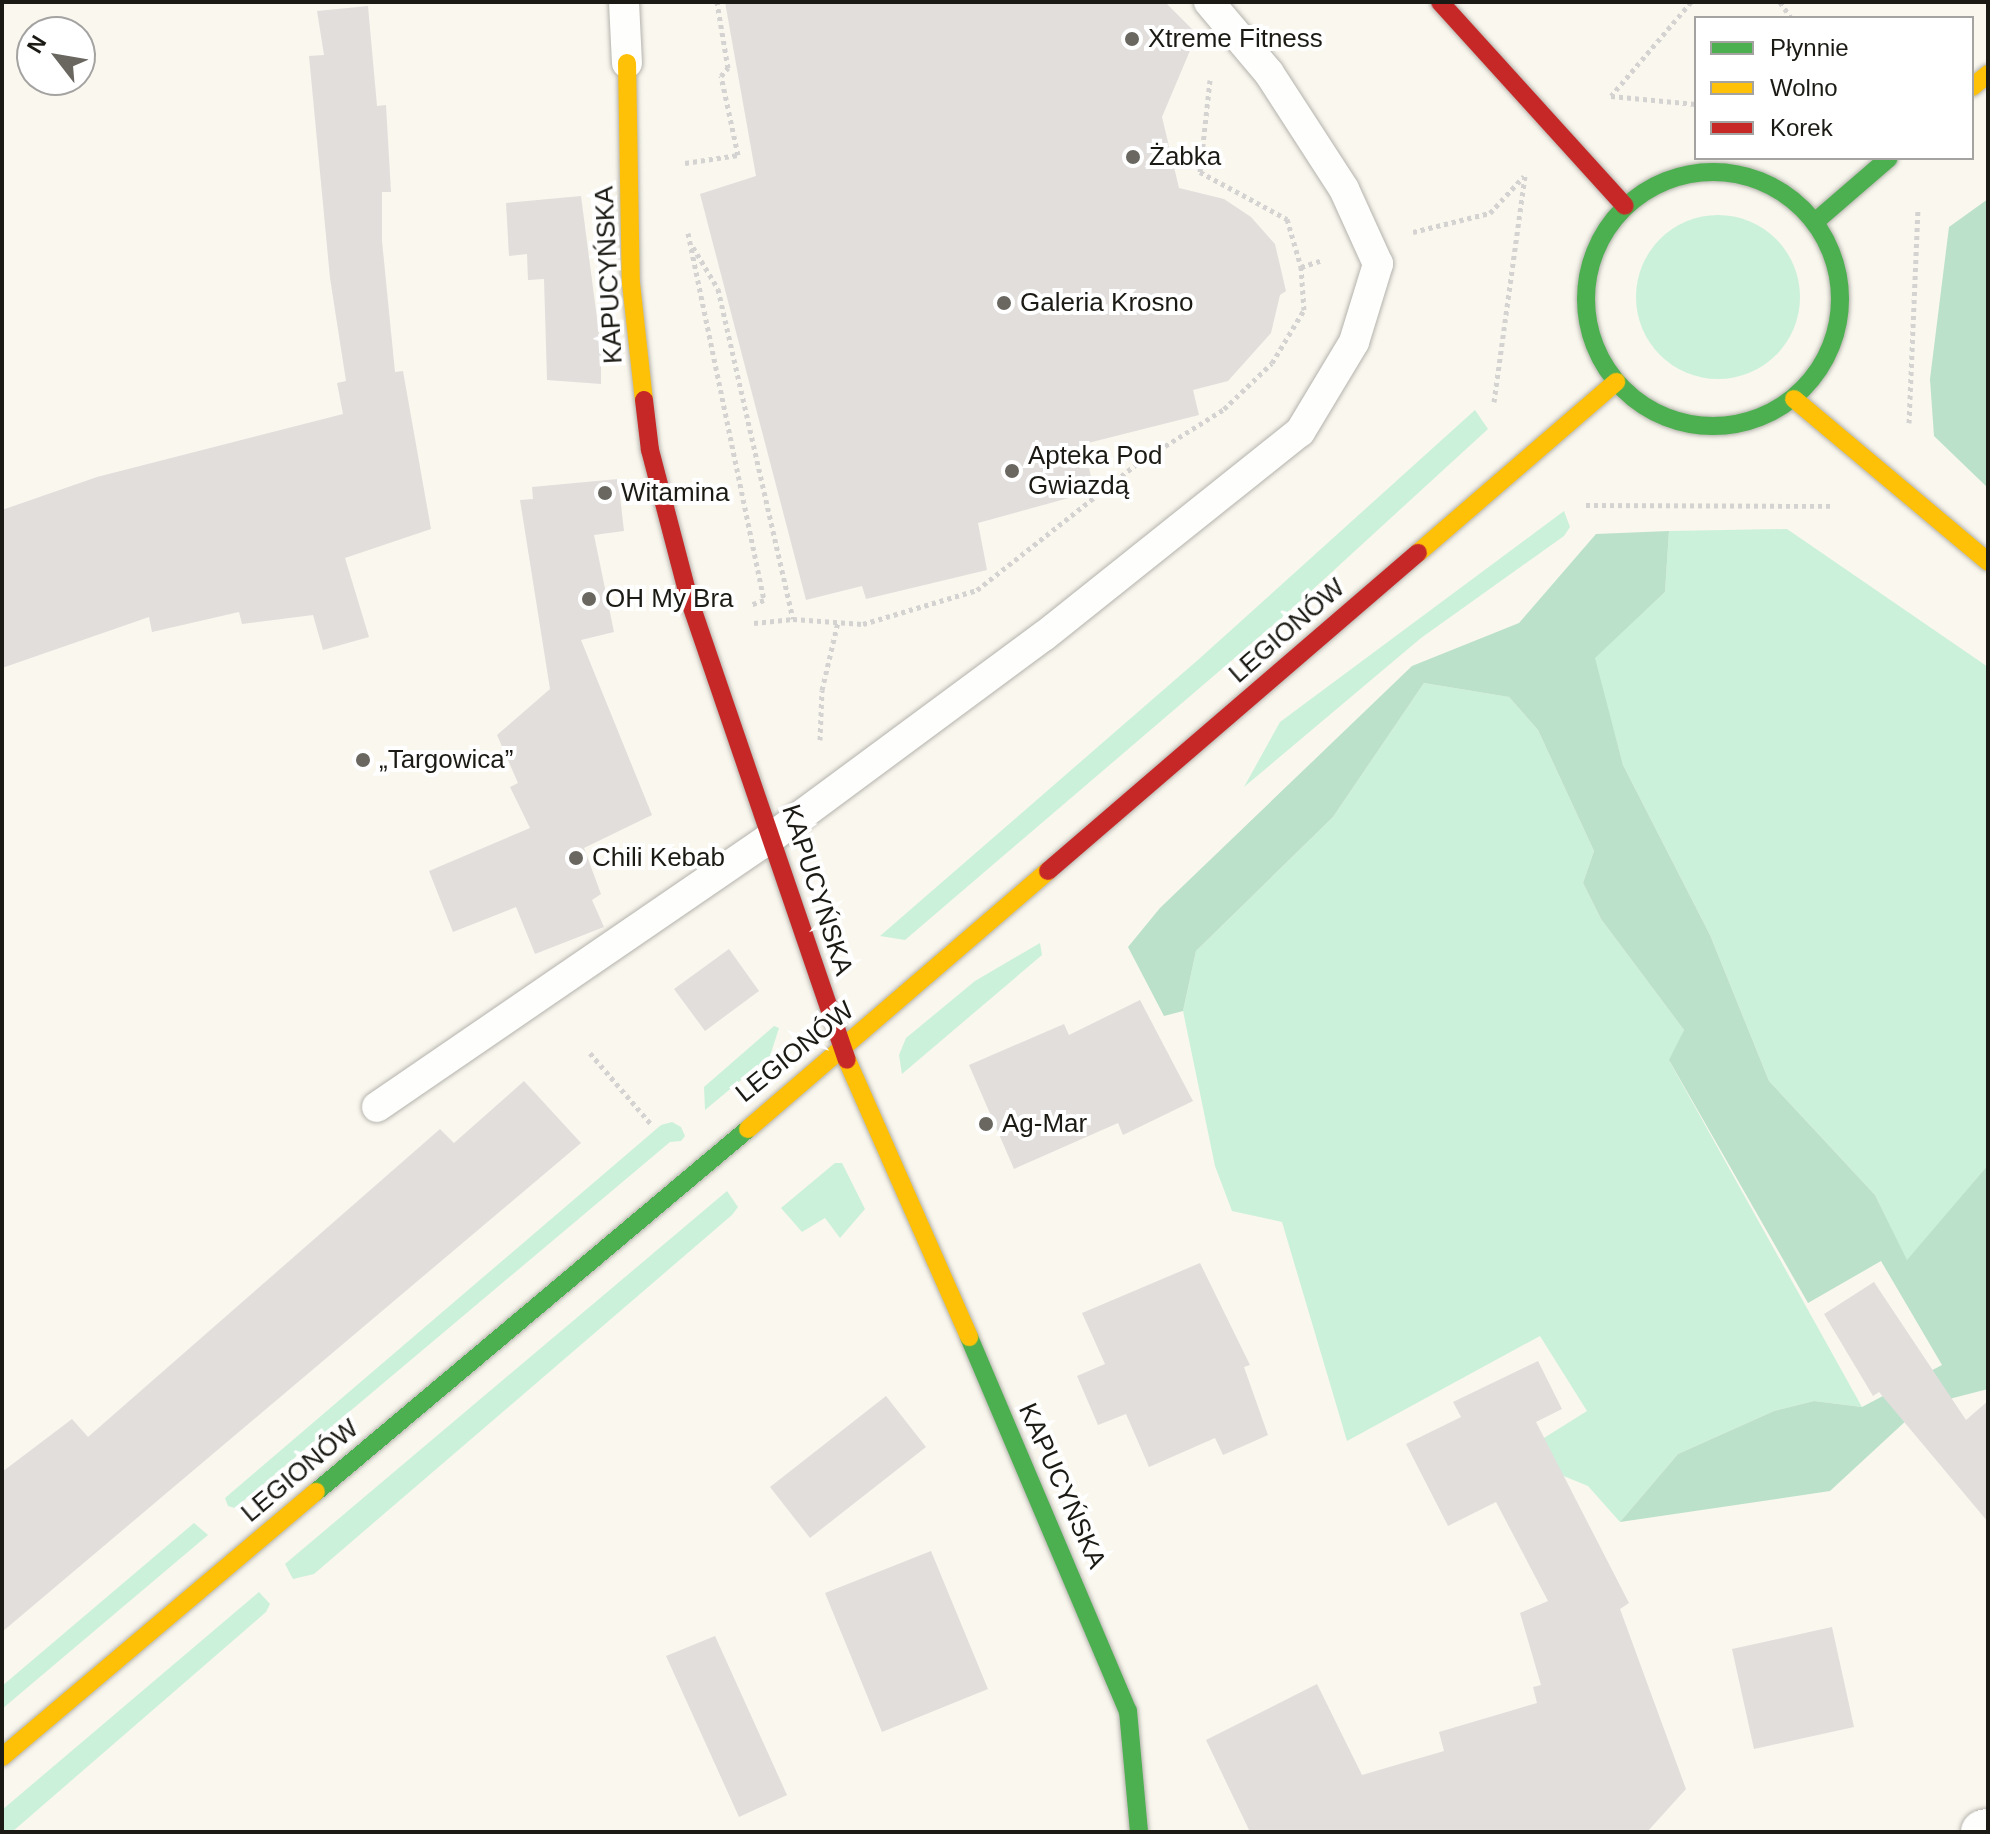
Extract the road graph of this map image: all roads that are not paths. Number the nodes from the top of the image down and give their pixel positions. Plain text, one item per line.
1 (624, 2) edge
2 (1209, 2) edge
3 (1440, 2) edge
4 (627, 63) joint
5 (1887, 160) edge
6 (1625, 206) junction
7 (1816, 221) junction
8 (1616, 382) junction
9 (1794, 399) junction
10 (1988, 562) edge
11 (772, 837) junction
12 (842, 1049) junction
13 (377, 1107) dead end
14 (2, 1757) edge
15 (1139, 1832) edge

1 - 4 lane
2 - 11 lane
3 - 6 main road
4 - 11 main road, KAPUCYŃSKA
5 - 7 main road
6 - 7 main road
6 - 8 main road
7 - 9 main road
8 - 9 main road
8 - 12 main road, LEGIONÓW
9 - 10 main road
11 - 12 main road, KAPUCYŃSKA
11 - 13 lane
12 - 14 main road, LEGIONÓW
12 - 15 main road, KAPUCYŃSKA

